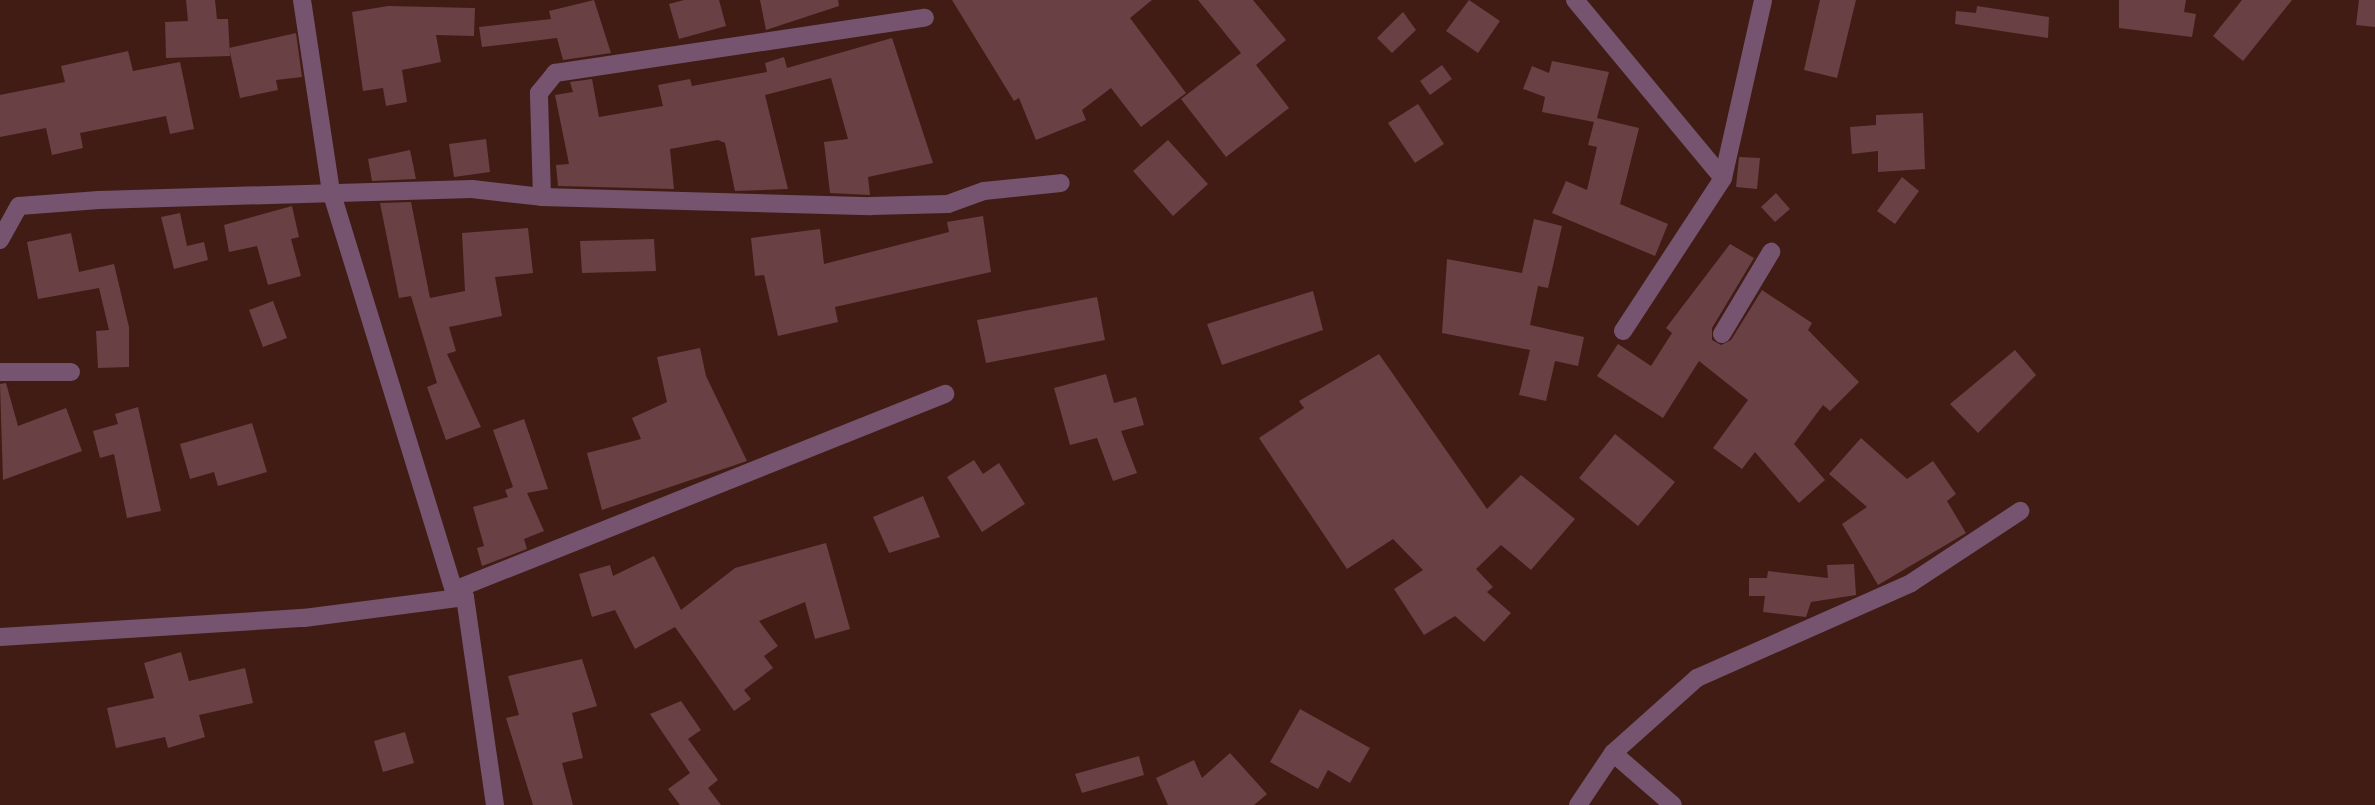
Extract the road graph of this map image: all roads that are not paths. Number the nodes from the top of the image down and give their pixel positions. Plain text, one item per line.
1 (302, 0) edge
2 (1575, 0) edge
3 (1763, 0) edge
4 (925, 18) dead end
5 (1723, 178) junction
6 (1060, 183) dead end
7 (331, 191) junction
8 (542, 197) junction
9 (0, 240) edge
10 (1771, 252) dead end
11 (1623, 331) dead end
12 (1722, 334) dead end
13 (0, 372) edge
14 (71, 372) dead end
15 (945, 394) dead end
16 (2020, 511) dead end
17 (460, 594) junction
18 (0, 636) edge
19 (1613, 753) junction
20 (495, 805) edge
21 (1578, 805) edge
22 (1673, 805) edge

1 - 7 street
2 - 5 street
3 - 5 street
4 - 8 street
5 - 11 street
6 - 8 street
7 - 8 street
7 - 9 street
7 - 17 street
10 - 12 street
13 - 14 street
15 - 17 street
16 - 19 street
17 - 18 street
17 - 20 street
19 - 21 street
19 - 22 street

